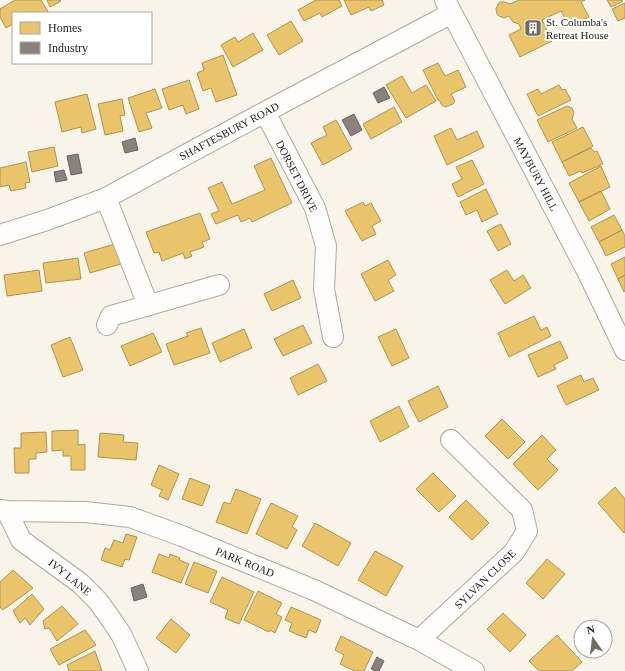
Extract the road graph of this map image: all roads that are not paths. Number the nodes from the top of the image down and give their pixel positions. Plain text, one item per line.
1 (448, 7) edge
2 (265, 112) junction
3 (106, 198) junction
4 (0, 235) edge
5 (219, 286) dead end
6 (148, 305) junction
7 (107, 325) dead end
8 (333, 337) dead end
9 (625, 350) edge
10 (451, 440) dead end
11 (4, 510) edge
12 (419, 640) junction
13 (138, 671) edge
14 (474, 671) edge

1 - 2 street, SHAFTESBURY ROAD
1 - 9 street, MAYBURY HILL
2 - 3 street, SHAFTESBURY ROAD
2 - 8 street, DORSET DRIVE
3 - 4 street, SHAFTESBURY ROAD
3 - 6 street
5 - 6 street
6 - 7 street
10 - 12 street, SYLVAN CLOSE
11 - 12 street, PARK ROAD
11 - 13 street, IVY LANE
12 - 14 street, PARK ROAD

